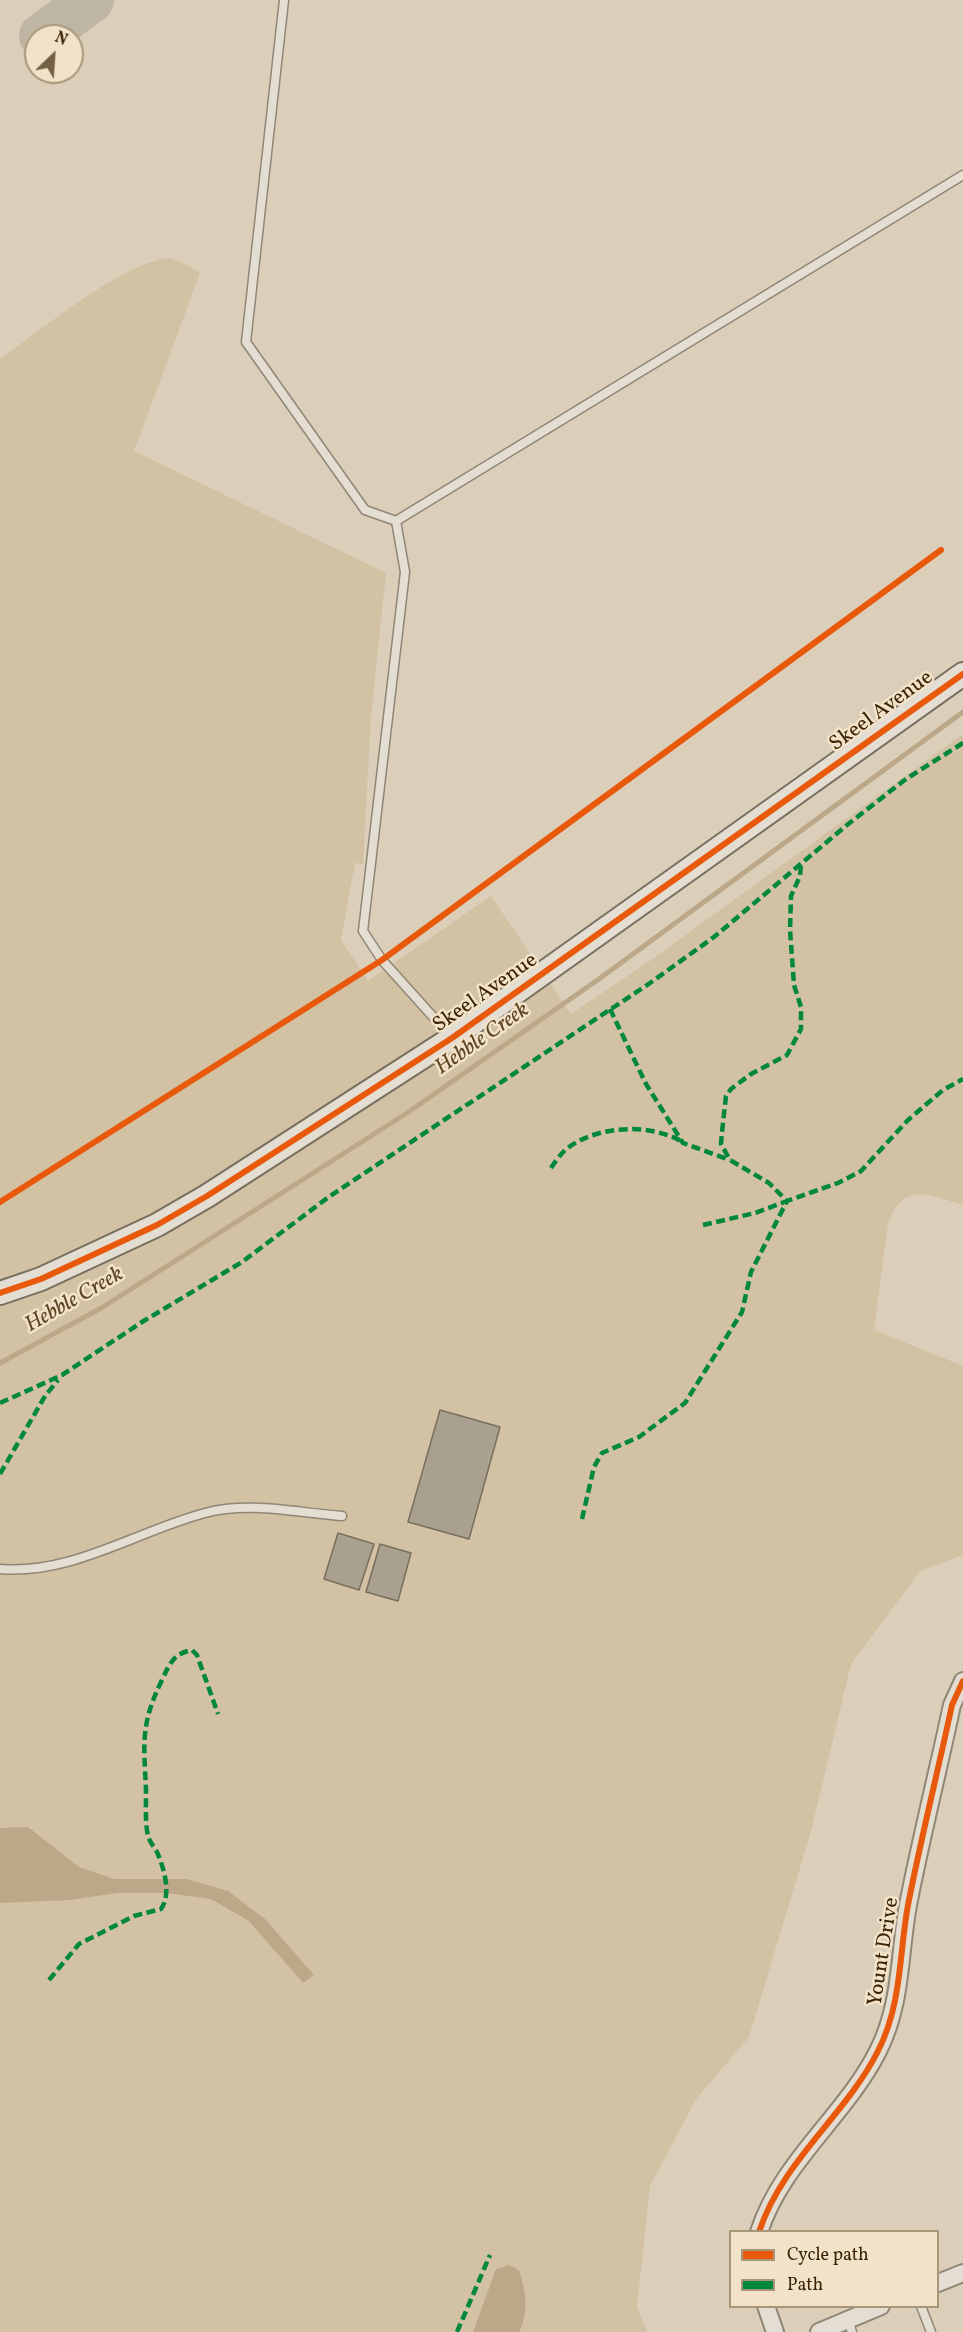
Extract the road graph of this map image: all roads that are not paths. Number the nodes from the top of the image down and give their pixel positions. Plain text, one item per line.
1 (284, 0) edge
2 (963, 175) edge
3 (396, 521) junction
4 (963, 674) edge
5 (452, 1038) junction
6 (0, 1293) edge
7 (342, 1516) dead end
8 (0, 1569) edge
9 (963, 1681) edge
10 (760, 2230) edge
11 (963, 2273) edge
12 (939, 2283) edge
13 (766, 2308) edge
14 (879, 2308) edge
15 (921, 2308) edge
16 (850, 2326) edge
17 (775, 2332) edge
18 (819, 2332) edge
19 (931, 2332) edge

1 - 3 lane
2 - 3 lane
3 - 5 lane
4 - 5 street, Skeel Avenue
5 - 6 street, Skeel Avenue
7 - 8 lane
9 - 10 street, Yount Drive
11 - 12 street
13 - 17 street
14 - 16 street
15 - 19 lane
16 - 18 street

